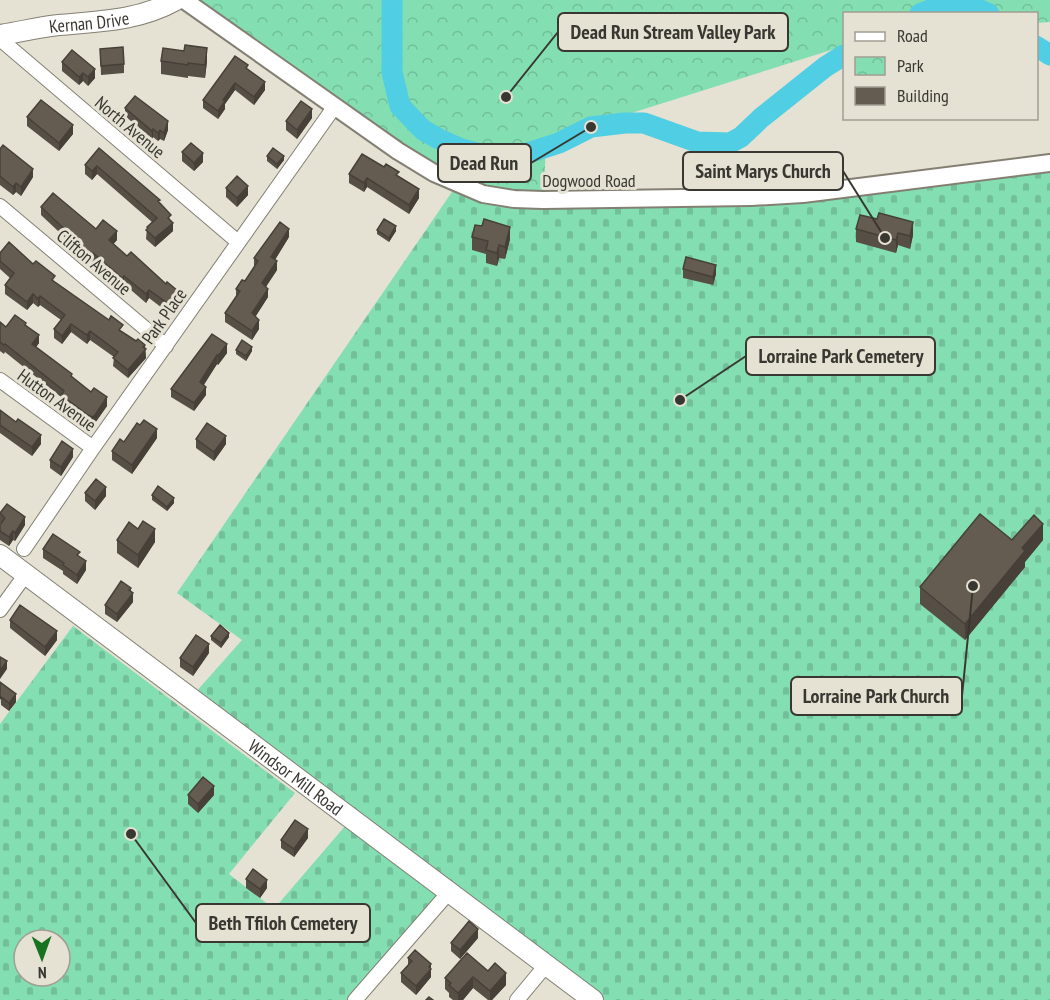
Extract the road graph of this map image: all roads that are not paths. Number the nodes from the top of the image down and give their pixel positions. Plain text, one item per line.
1 (176, 0) edge
2 (184, 0) edge
3 (0, 37) edge
4 (335, 106) junction
5 (1050, 163) edge
6 (0, 206) edge
7 (237, 242) junction
8 (165, 346) junction
9 (0, 380) edge
10 (93, 448) junction
11 (24, 549) dead end
12 (0, 555) edge
13 (26, 574) junction
14 (0, 610) edge
15 (450, 891) junction
16 (547, 964) junction
17 (355, 1000) edge
18 (517, 1000) edge
19 (593, 1000) edge

1 - 3 main road, Kernan Drive
2 - 4 street, Dogwood Road
3 - 7 street, North Avenue
4 - 5 street, Dogwood Road
4 - 7 street, Park Place
6 - 8 street, Clifton Avenue
7 - 8 street, Park Place
8 - 10 street, Park Place
9 - 10 street, Hutton Avenue
10 - 11 street, Park Place
12 - 13 main road, Windsor Mill Road
13 - 14 street
13 - 15 main road, Windsor Mill Road
15 - 16 main road, Windsor Mill Road
15 - 17 street
16 - 18 street
16 - 19 main road, Windsor Mill Road

